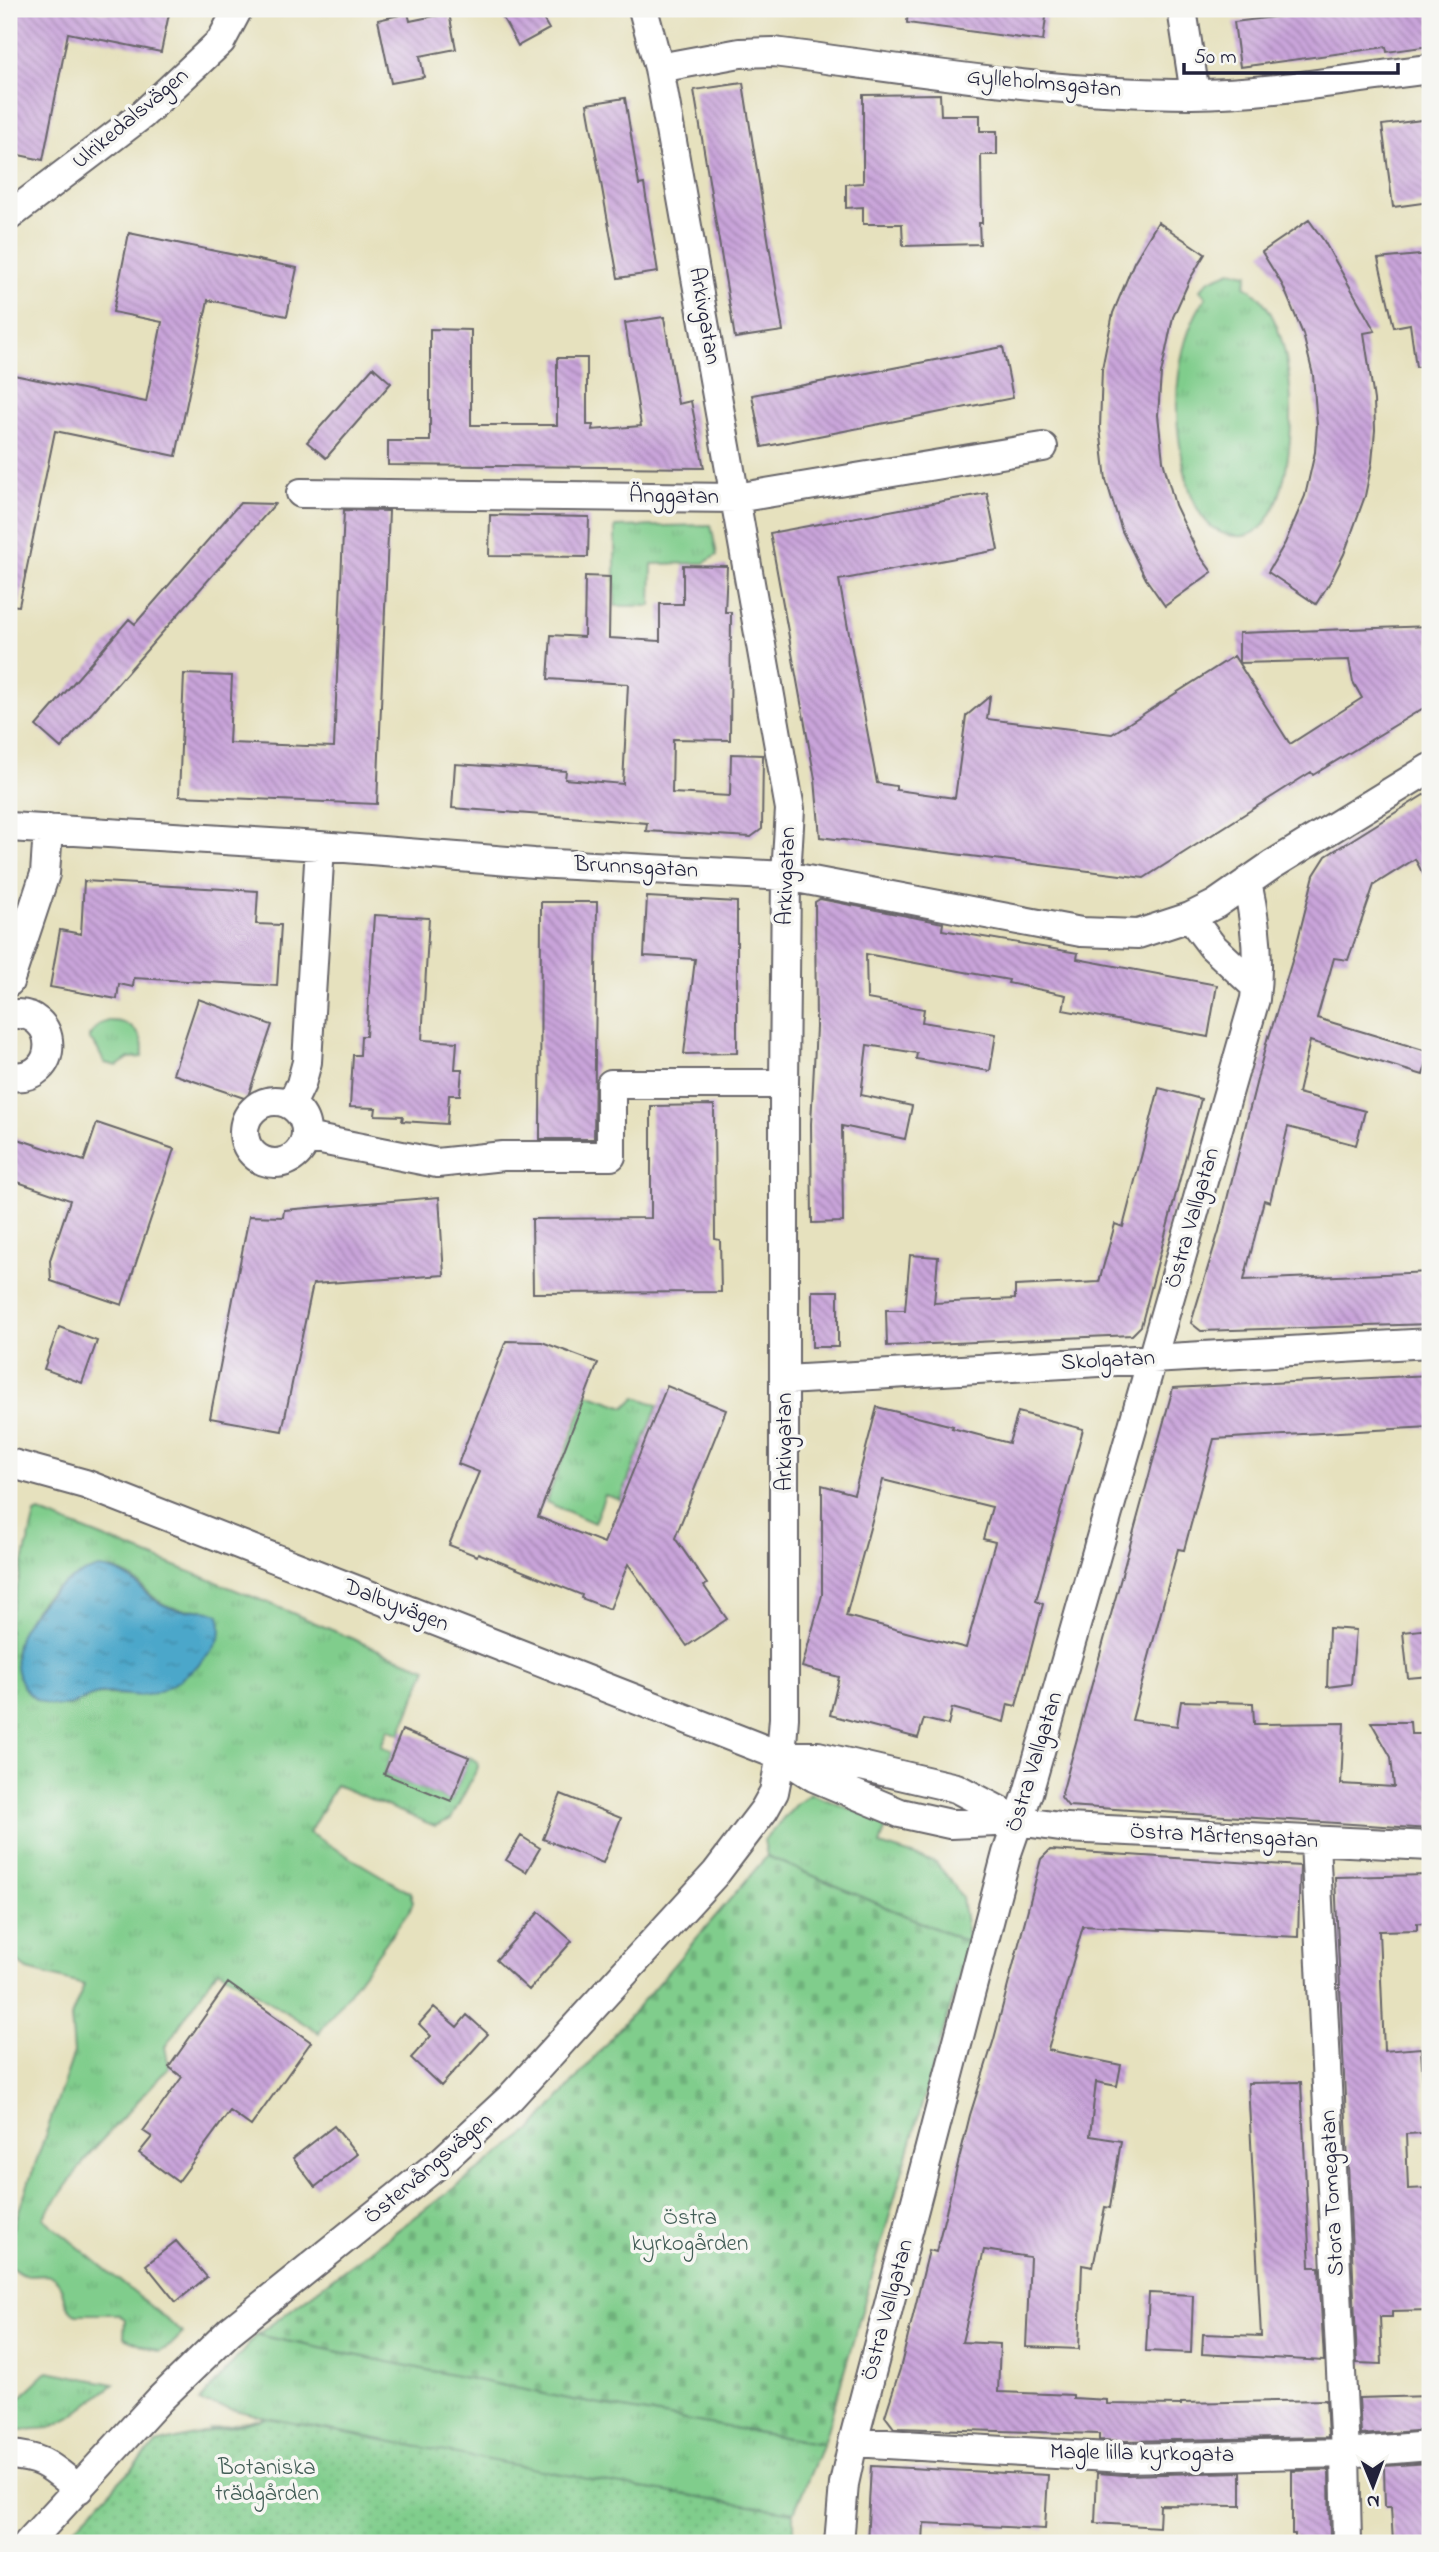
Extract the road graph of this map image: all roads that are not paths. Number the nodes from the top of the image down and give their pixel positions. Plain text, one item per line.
1 (238, 9) edge
2 (643, 9) edge
3 (1182, 9) edge
4 (659, 68) junction
5 (1430, 69) edge
6 (1195, 94) junction
7 (9, 216) edge
8 (1043, 447) dead end
9 (301, 493) dead end
10 (736, 498) junction
11 (1430, 768) edge
12 (9, 827) edge
13 (48, 829) junction
14 (320, 846) junction
15 (786, 876) junction
16 (1247, 882) junction
17 (1189, 916) junction
18 (9, 982) edge
19 (1256, 988) junction
20 (10, 1009) edge
21 (9, 1076) edge
22 (784, 1084) junction
23 (291, 1105) junction
24 (306, 1137) junction
25 (1430, 1343) edge
26 (1153, 1359) junction
27 (785, 1380) junction
28 (9, 1463) edge
29 (781, 1756) junction
30 (1018, 1821) junction
31 (1315, 1842) junction
32 (1430, 1846) edge
33 (853, 2442) junction
34 (1430, 2445) edge
35 (1345, 2453) junction
36 (9, 2455) edge
37 (79, 2489) junction
38 (28, 2543) edge
39 (839, 2543) edge
40 (1347, 2543) edge

1 - 7 street, Ulrikedalsvägen
2 - 4 street, Arkivgatan
3 - 6 street
4 - 6 street, Gylleholmsgatan
4 - 10 street, Arkivgatan
5 - 6 street, Gylleholmsgatan
8 - 10 street, Änggatan
9 - 10 street, Änggatan
10 - 15 street, Arkivgatan
11 - 16 street, Brunnsgatan
12 - 13 street, Brunnsgatan
13 - 14 street, Brunnsgatan
13 - 18 street
14 - 15 street, Brunnsgatan
14 - 23 street
15 - 17 street, Brunnsgatan
15 - 22 street, Arkivgatan
16 - 17 street, Brunnsgatan
16 - 19 street, Östra Vallgatan
17 - 19 street
19 - 26 street, Östra Vallgatan
20 - 21 street
22 - 24 street
22 - 27 street, Arkivgatan
23 - 24 street
23 - 24 street
25 - 26 street, Skolgatan
26 - 27 street, Skolgatan
26 - 30 street, Östra Vallgatan
27 - 29 street, Arkivgatan
28 - 29 street, Dalbyvägen
29 - 30 street, Dalbyvägen
29 - 37 street, Östervångsvägen
30 - 31 street, Östra Mårtensgatan
30 - 33 street, Östra Vallgatan
31 - 32 street, Östra Mårtensgatan
31 - 35 street, Stora Tomegatan
33 - 35 street, Magle lilla kyrkogata
33 - 39 street, Östra Vallgatan
34 - 35 street, Magle lilla kyrkogata
35 - 40 street, Stora Tomegatan
36 - 37 street
37 - 38 street, Östervångsvägen

